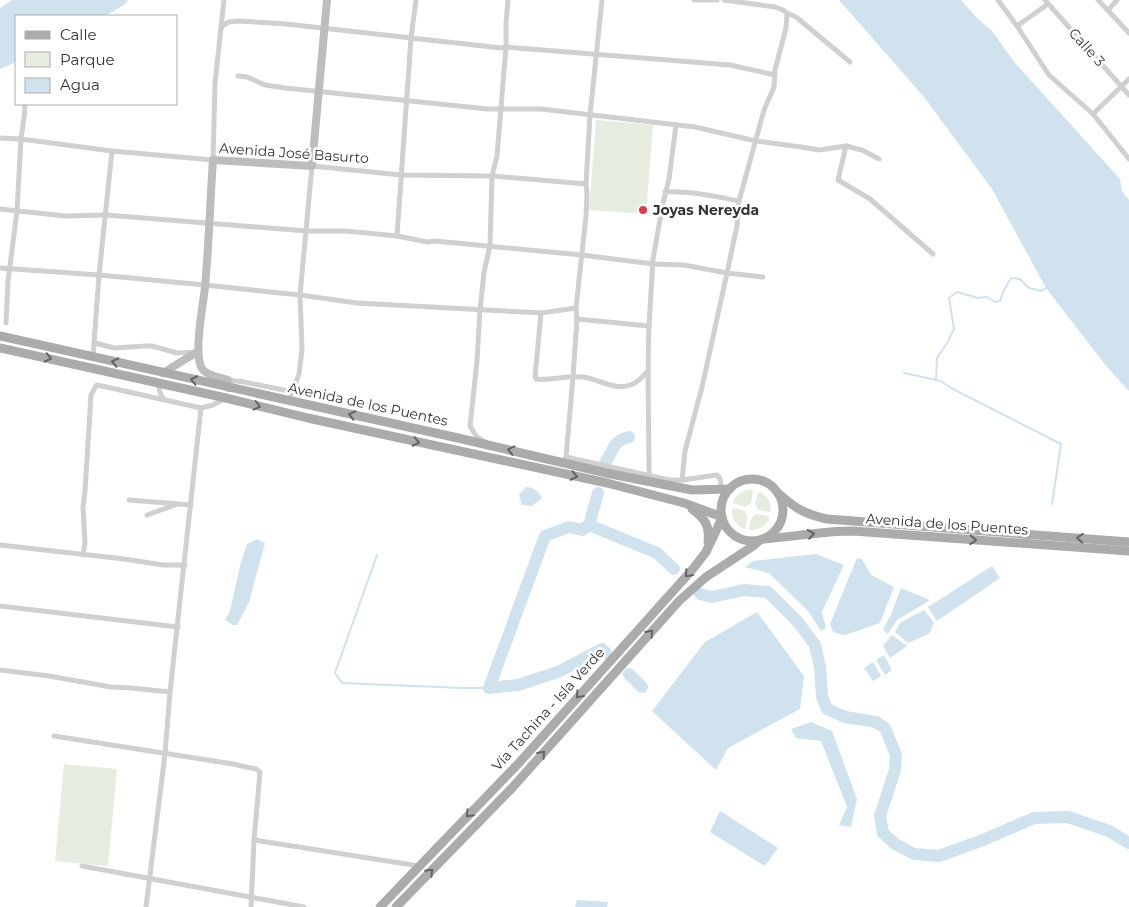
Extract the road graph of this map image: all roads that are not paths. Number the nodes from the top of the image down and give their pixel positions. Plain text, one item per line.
1 (224, 0) edge
2 (327, 0) edge
3 (416, 0) edge
4 (508, 0) edge
5 (602, 0) edge
6 (694, 0) edge
7 (717, 0) edge
8 (724, 0) edge
9 (998, 0) edge
10 (1098, 0) edge
11 (1116, 0) edge
12 (1046, 2) edge
13 (1108, 10) junction
14 (787, 13) junction
15 (1017, 26) junction
16 (221, 28) junction
17 (324, 28) junction
18 (1129, 33) edge
19 (411, 38) junction
20 (506, 47) junction
21 (596, 55) junction
22 (850, 62) dead end
23 (775, 75) junction
24 (238, 76) dead end
25 (1129, 79) edge
26 (1122, 85) junction
27 (319, 91) junction
28 (1129, 95) edge
29 (408, 101) junction
30 (25, 105) edge
31 (500, 110) junction
32 (1093, 114) junction
33 (590, 115) junction
34 (676, 125) junction
35 (0, 138) edge
36 (21, 139) junction
37 (756, 141) junction
38 (846, 146) junction
39 (112, 152) junction
40 (879, 159) dead end
41 (1129, 159) edge
42 (212, 160) junction
43 (312, 166) junction
44 (401, 175) junction
45 (492, 176) junction
46 (586, 184) junction
47 (665, 192) junction
48 (739, 201) junction
49 (0, 209) edge
50 (17, 211) junction
51 (106, 215) junction
52 (209, 222) junction
53 (307, 231) junction
54 (397, 236) junction
55 (490, 246) junction
56 (933, 254) dead end
57 (582, 255) junction
58 (653, 264) junction
59 (0, 268) edge
60 (10, 269) junction
61 (727, 273) junction
62 (100, 275) junction
63 (763, 278) dead end
64 (205, 285) junction
65 (300, 295) junction
66 (576, 308) junction
67 (480, 310) junction
68 (541, 313) junction
69 (577, 319) junction
70 (6, 324) dead end
71 (648, 326) junction
72 (0, 336) edge
73 (95, 343) junction
74 (0, 348) edge
75 (198, 352) junction
76 (93, 357) junction
77 (647, 372) junction
78 (163, 373) junction
79 (574, 377) junction
80 (158, 383) junction
81 (228, 384) junction
82 (291, 397) junction
83 (226, 398) junction
84 (164, 399) junction
85 (201, 408) junction
86 (492, 446) junction
87 (564, 459) junction
88 (649, 476) junction
89 (682, 480) junction
90 (720, 489) junction
91 (730, 489) junction
92 (778, 493) junction
93 (129, 500) dead end
94 (176, 504) junction
95 (684, 504) junction
96 (191, 505) junction
97 (148, 515) dead end
98 (722, 517) junction
99 (759, 542) junction
100 (1129, 542) edge
101 (0, 545) edge
102 (1129, 551) edge
103 (706, 552) junction
104 (83, 555) junction
105 (185, 565) junction
106 (0, 606) edge
107 (178, 627) junction
108 (0, 670) edge
109 (170, 692) junction
110 (54, 736) dead end
111 (165, 754) junction
112 (254, 840) junction
113 (82, 866) dead end
114 (419, 866) junction
115 (150, 878) junction
116 (251, 897) junction
117 (146, 907) edge
118 (251, 907) edge
119 (304, 907) edge
120 (380, 907) edge
121 (396, 907) edge

1 - 16 street
2 - 17 street
3 - 19 street
4 - 20 street
5 - 21 street
6 - 7 street
8 - 14 street
9 - 15 street
10 - 13 street
11 - 13 street
12 - 15 street
12 - 26 street, Calle 3
13 - 18 street
14 - 22 street
14 - 23 street
15 - 32 street
16 - 17 street
16 - 42 street
17 - 19 street
17 - 27 street
19 - 20 street
19 - 29 street
20 - 21 street
20 - 31 street
21 - 23 street
21 - 33 street
23 - 37 street
24 - 27 street
25 - 26 street
26 - 28 street, Calle 3
26 - 32 street
27 - 29 street
27 - 43 street
29 - 31 street
29 - 44 street
30 - 36 street
31 - 33 street
31 - 45 street
32 - 41 street
33 - 34 street
33 - 46 street
34 - 37 street
34 - 47 street
35 - 36 street, Avenida José Basurto
36 - 39 street, Avenida José Basurto
36 - 50 street
37 - 38 street
37 - 48 street
38 - 40 street
38 - 56 street
39 - 42 street, Avenida José Basurto
39 - 51 street
42 - 43 street, Avenida José Basurto
42 - 52 street
43 - 44 street, Avenida José Basurto
43 - 53 street
44 - 45 street, Avenida José Basurto
44 - 54 street
45 - 46 street, Avenida José Basurto
45 - 55 street
46 - 57 street
47 - 48 street
47 - 58 street
48 - 61 street
49 - 50 street
50 - 51 street
50 - 60 street
51 - 52 street
51 - 62 street
52 - 53 street
52 - 64 street
53 - 54 street
53 - 65 street
54 - 55 street
55 - 57 street
55 - 67 street
57 - 58 street
57 - 66 street
58 - 61 street
58 - 71 street
59 - 60 street
60 - 62 street
60 - 70 street
61 - 63 street
61 - 89 street
62 - 64 street
62 - 73 street
64 - 65 street
64 - 75 street
65 - 67 street
65 - 82 street
66 - 68 street
66 - 69 street
67 - 68 street
67 - 86 street
68 - 79 street
69 - 71 street
69 - 79 street
71 - 77 street
72 - 76 main road, Avenida de los Puentes
73 - 75 street
73 - 76 street
74 -> 80 main road, Avenida de los Puentes
75 - 78 street
75 - 81 street
78 -> 76 main road, Avenida de los Puentes
77 - 79 street
77 - 88 street
81 -> 78 main road, Avenida de los Puentes
79 - 87 street
80 - 83 main road, Avenida de los Puentes
80 - 84 street
81 - 82 main road, Avenida de los Puentes
86 -> 82 main road, Avenida de los Puentes
83 - 85 street
83 -> 95 main road, Avenida de los Puentes
84 - 85 street
84 - 104 street
85 - 96 street
87 -> 86 main road, Avenida de los Puentes
87 - 88 street
87 - 90 main road, Avenida de los Puentes
88 - 89 street
89 - 90 street
90 - 91 main road, Avenida de los Puentes
91 - 92 main road
91 - 98 main road
92 - 99 main road
100 -> 92 main road, Avenida de los Puentes
93 - 94 street
94 - 96 street
94 - 97 street
95 - 98 main road, Avenida de los Puentes
95 - 103 main road
96 - 105 street
98 - 99 main road
98 - 103 main road, Vía Tachina - Isla Verde
99 -> 102 main road, Avenida de los Puentes
121 -> 99 main road, Vía Tachina - Isla Verde
101 - 104 street
103 -> 114 main road, Vía Tachina - Isla Verde
104 - 105 street
105 - 107 street
106 - 107 street
107 - 109 street
108 - 109 street
109 - 111 street
110 - 111 street
111 - 112 street
111 - 115 street
112 - 114 street
112 - 116 street
113 - 115 street
114 - 120 main road, Vía Tachina - Isla Verde
115 - 116 street
115 - 117 street
116 - 118 street
116 - 119 street

